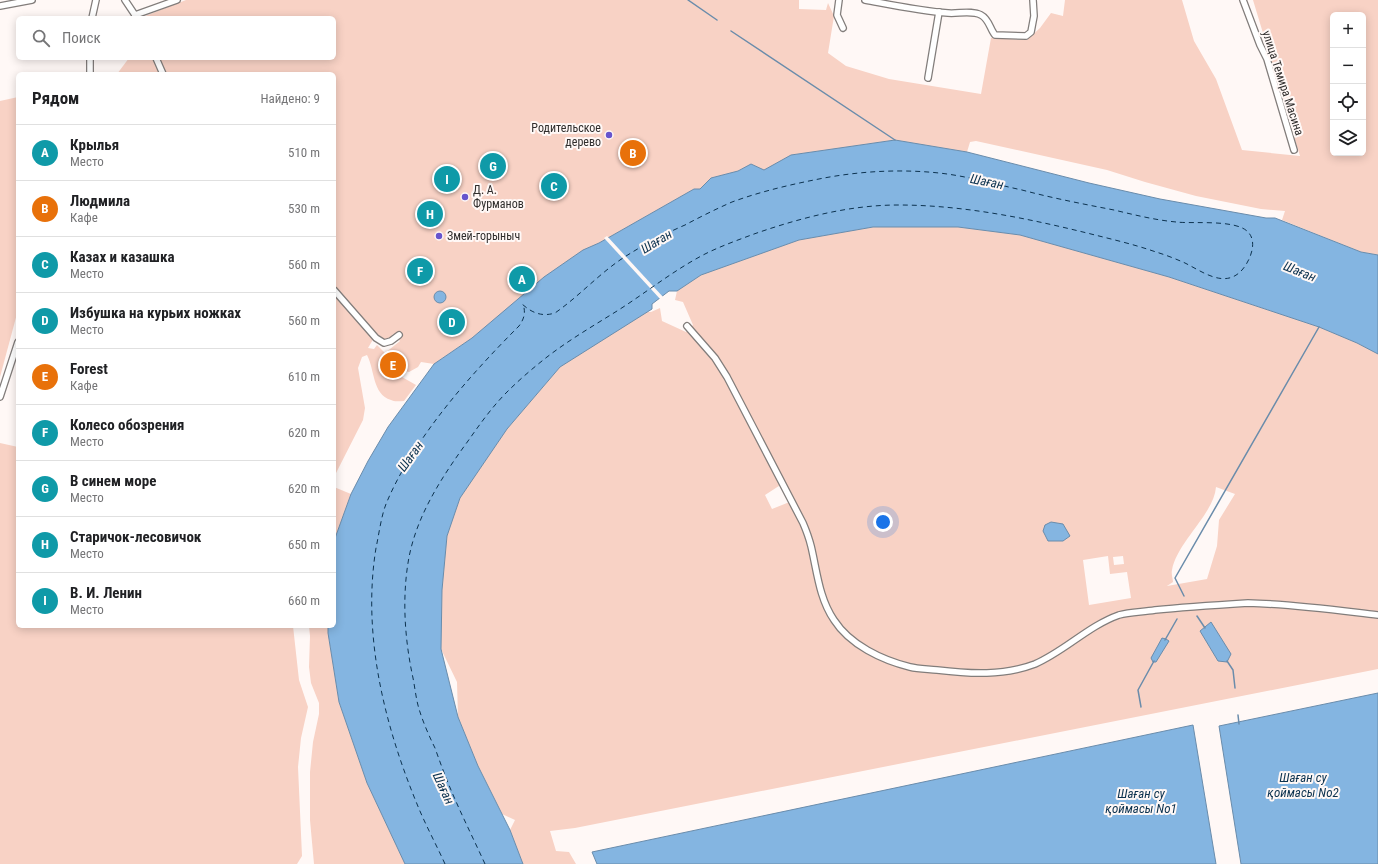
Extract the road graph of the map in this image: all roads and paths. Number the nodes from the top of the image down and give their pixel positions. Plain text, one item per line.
1 (32, 0) edge
2 (96, 0) edge
3 (125, 0) edge
4 (177, 0) edge
5 (839, 0) edge
6 (865, 0) edge
7 (1033, 0) edge
8 (1243, 0) edge
9 (0, 6) edge
10 (939, 12) junction
11 (92, 16) edge
12 (135, 16) edge
13 (138, 16) edge
14 (843, 28) dead end
15 (90, 60) edge
16 (157, 60) edge
17 (90, 72) edge
18 (162, 72) edge
19 (928, 78) dead end
20 (1294, 150) dead end
21 (336, 292) edge
22 (687, 326) dead end
23 (399, 335) dead end
24 (16, 348) edge
25 (0, 397) edge
26 (1378, 615) edge

1 - 9 street
2 - 11 street
3 - 12 street
4 - 13 street
5 - 14 street
6 - 10 street
7 - 10 street
8 - 20 street, улица Темира Масина
10 - 19 street
15 - 17 street
16 - 18 street
21 - 23 street
22 - 26 street
24 - 25 street

